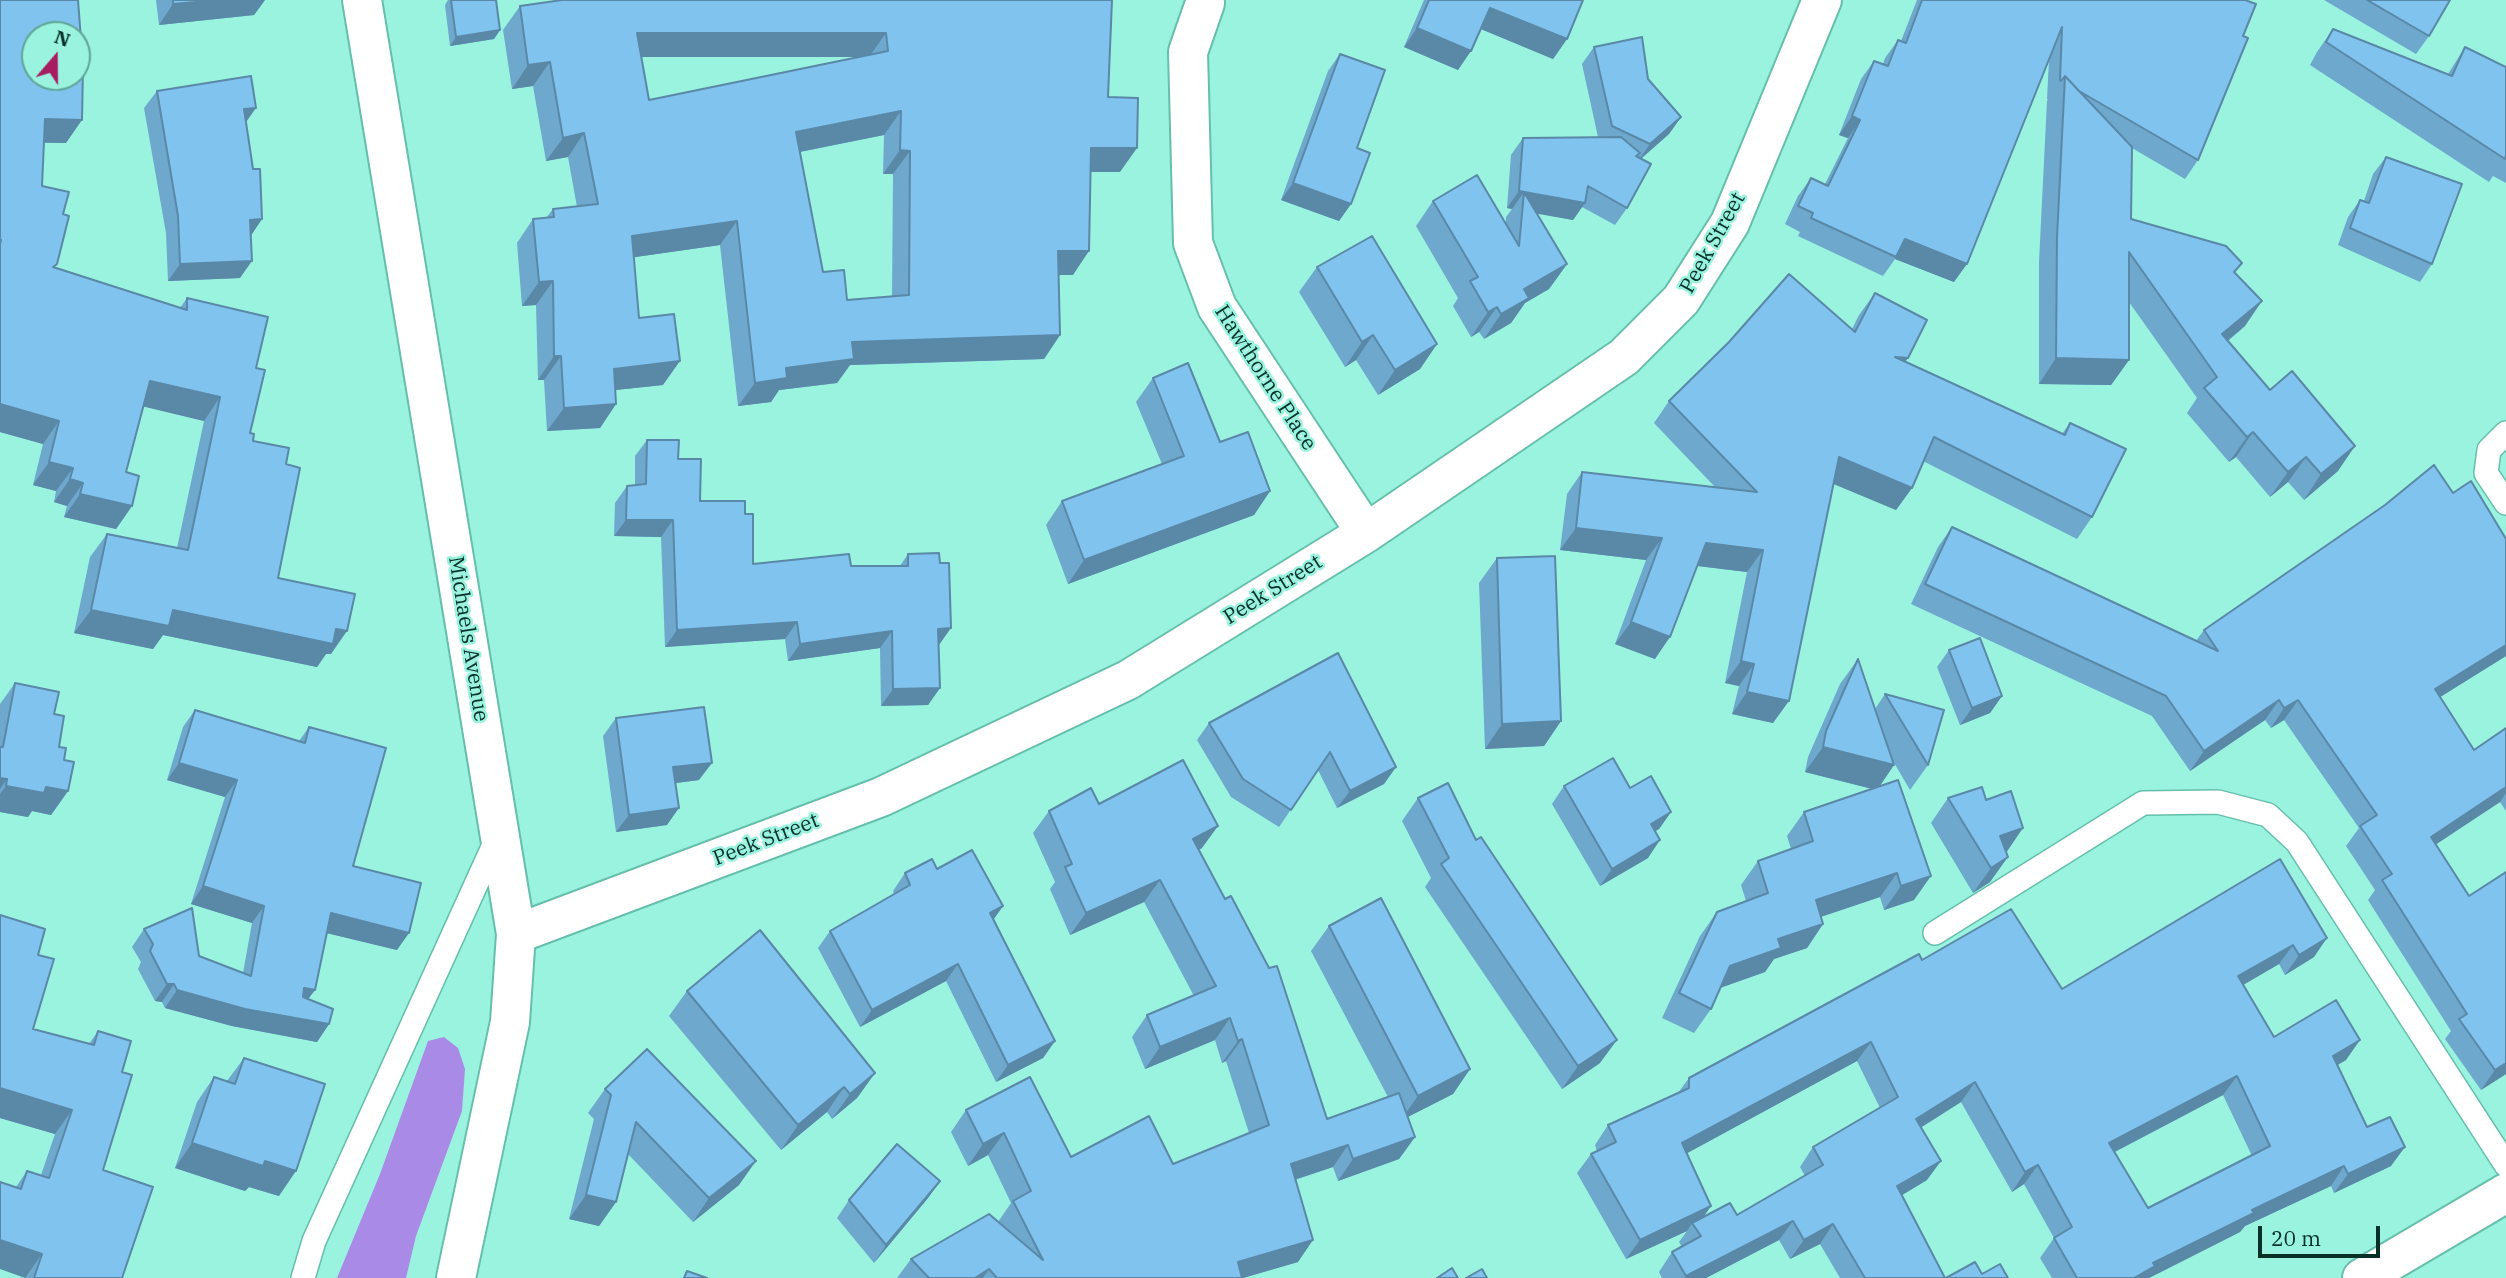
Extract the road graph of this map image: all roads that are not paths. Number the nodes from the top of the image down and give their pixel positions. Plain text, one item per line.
1 (362, 0) edge
2 (1822, 0) edge
3 (1205, 3) dead end
4 (2506, 433) edge
5 (2506, 503) edge
6 (1366, 533) junction
7 (500, 831) junction
8 (1935, 933) dead end
9 (516, 934) junction
10 (2506, 1165) edge
11 (2506, 1194) edge
12 (303, 1278) edge
13 (456, 1278) edge
14 (2362, 1278) edge

1 - 7 street, Michaels Avenue
2 - 6 street, Peek Street
3 - 6 street, Hawthorne Place
4 - 5 lane
6 - 9 street, Peek Street
7 - 9 street, Michaels Avenue
7 - 12 lane
8 - 10 lane
9 - 13 street, Michaels Avenue
11 - 14 street

